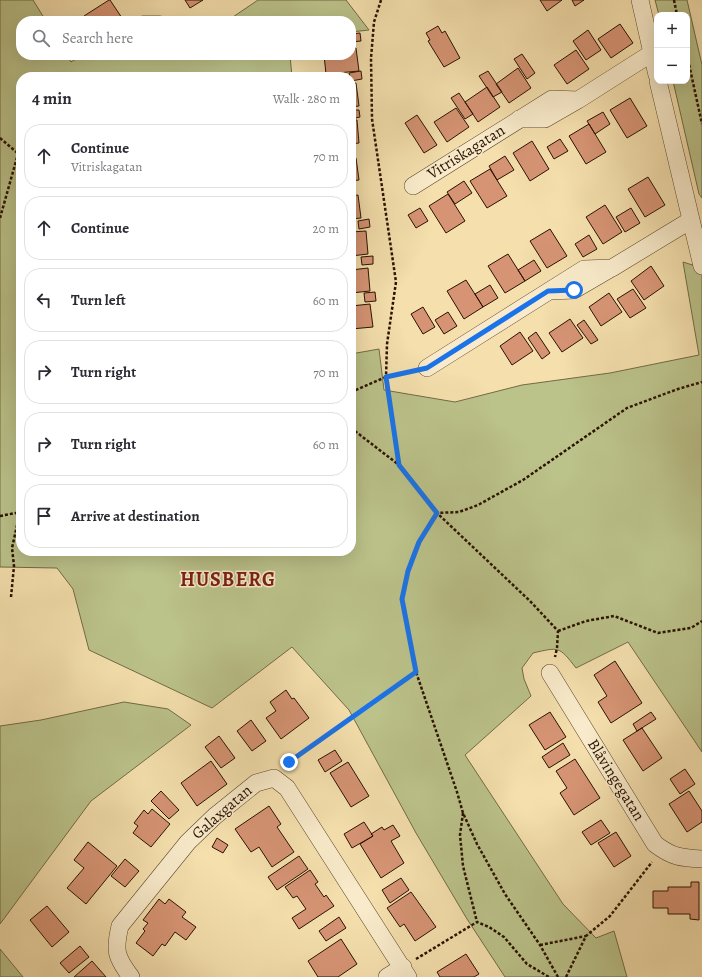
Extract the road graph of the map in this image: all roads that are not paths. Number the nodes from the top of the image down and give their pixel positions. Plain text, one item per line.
1 (640, 0) edge
2 (652, 53) junction
3 (654, 62) edge
4 (659, 84) edge
5 (413, 186) dead end
6 (691, 220) junction
7 (702, 266) edge
8 (427, 368) road end
9 (550, 673) road end
10 (702, 859) edge
11 (406, 972) edge
12 (131, 977) edge
13 (387, 977) edge

1 - 2 street
2 - 3 street
2 - 5 street, Vitriskagatan
4 - 6 street
6 - 7 street
6 - 8 street
9 - 10 street, Blåvingegatan
11 - 12 street, Galaxgatan
11 - 13 street

